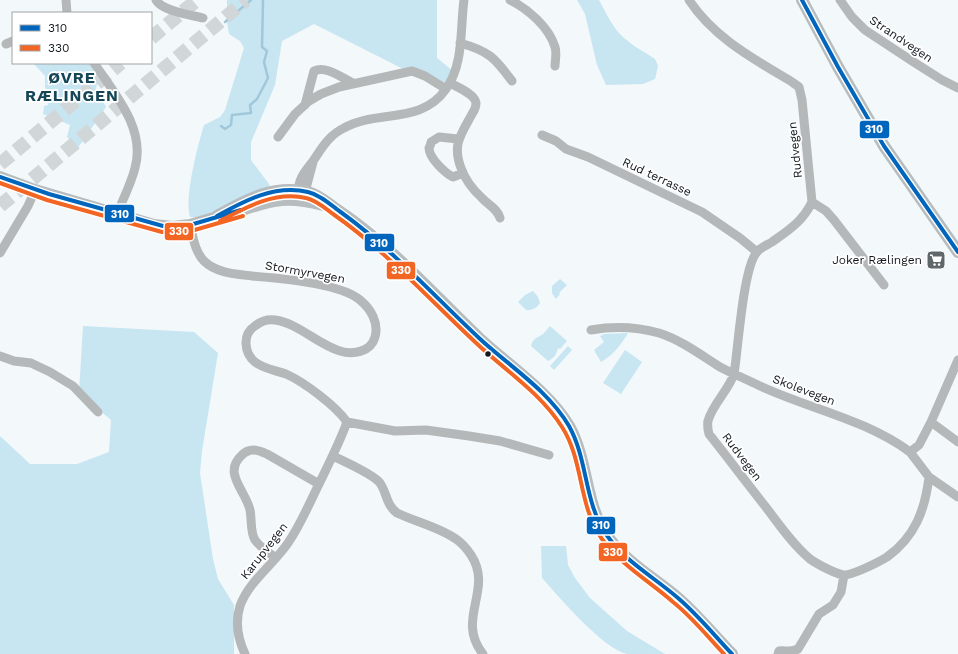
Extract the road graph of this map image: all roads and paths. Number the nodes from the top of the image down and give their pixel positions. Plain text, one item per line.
1 (66, 0) edge
2 (156, 0) edge
3 (464, 0) edge
4 (510, 0) edge
5 (689, 0) edge
6 (802, 0) edge
7 (840, 0) edge
8 (65, 12) edge
9 (203, 18) dead end
10 (460, 43) junction
11 (95, 64) edge
12 (555, 66) dead end
13 (512, 81) dead end
14 (353, 83) junction
15 (448, 86) junction
16 (958, 88) edge
17 (305, 105) junction
18 (542, 135) dead end
19 (278, 137) dead end
20 (458, 139) junction
21 (463, 173) junction
22 (0, 177) edge
23 (35, 190) junction
24 (300, 194) junction
25 (812, 202) junction
26 (117, 214) junction
27 (500, 218) dead end
28 (190, 225) junction
29 (757, 252) junction
30 (958, 252) edge
31 (0, 253) edge
32 (884, 285) dead end
33 (591, 330) dead end
34 (0, 356) edge
35 (958, 360) edge
36 (734, 374) junction
37 (98, 412) dead end
38 (347, 422) junction
39 (931, 422) junction
40 (958, 442) edge
41 (910, 452) junction
42 (548, 455) dead end
43 (333, 456) junction
44 (929, 477) junction
45 (319, 484) junction
46 (958, 497) edge
47 (276, 558) junction
48 (844, 575) junction
49 (245, 654) edge
50 (483, 654) edge
51 (732, 654) edge
52 (778, 654) edge

1 - 8 street
2 - 9 street
3 - 10 street
4 - 12 street
5 - 25 street, Rudvegen
6 - 30 main road
7 - 16 street, Strandvegen
10 - 13 street
10 - 15 street
11 - 26 street
14 - 15 street
14 - 17 street
14 - 17 street
15 - 20 street
15 - 24 street
17 - 19 street
18 - 29 street, Rud terrasse
20 - 21 street
20 - 21 street
21 - 27 street
22 - 23 main road
23 - 26 main road
23 - 31 street
24 - 28 main road
24 - 51 main road
25 - 29 street
25 - 32 street
26 - 28 main road
28 - 38 street, Stormyrvegen
29 - 36 street, Rudvegen
33 - 36 street, Skolevegen
34 - 37 street
35 - 39 street
36 - 41 street, Skolevegen
36 - 48 street, Rudvegen
38 - 42 street
38 - 43 street, Karupvegen
39 - 40 street
39 - 41 street
41 - 44 street, Skolevegen
43 - 45 street, Karupvegen
43 - 50 street
44 - 46 street, Skolevegen
44 - 48 street
45 - 47 street, Karupvegen
45 - 47 street
47 - 49 street, Karupvegen
48 - 52 street

